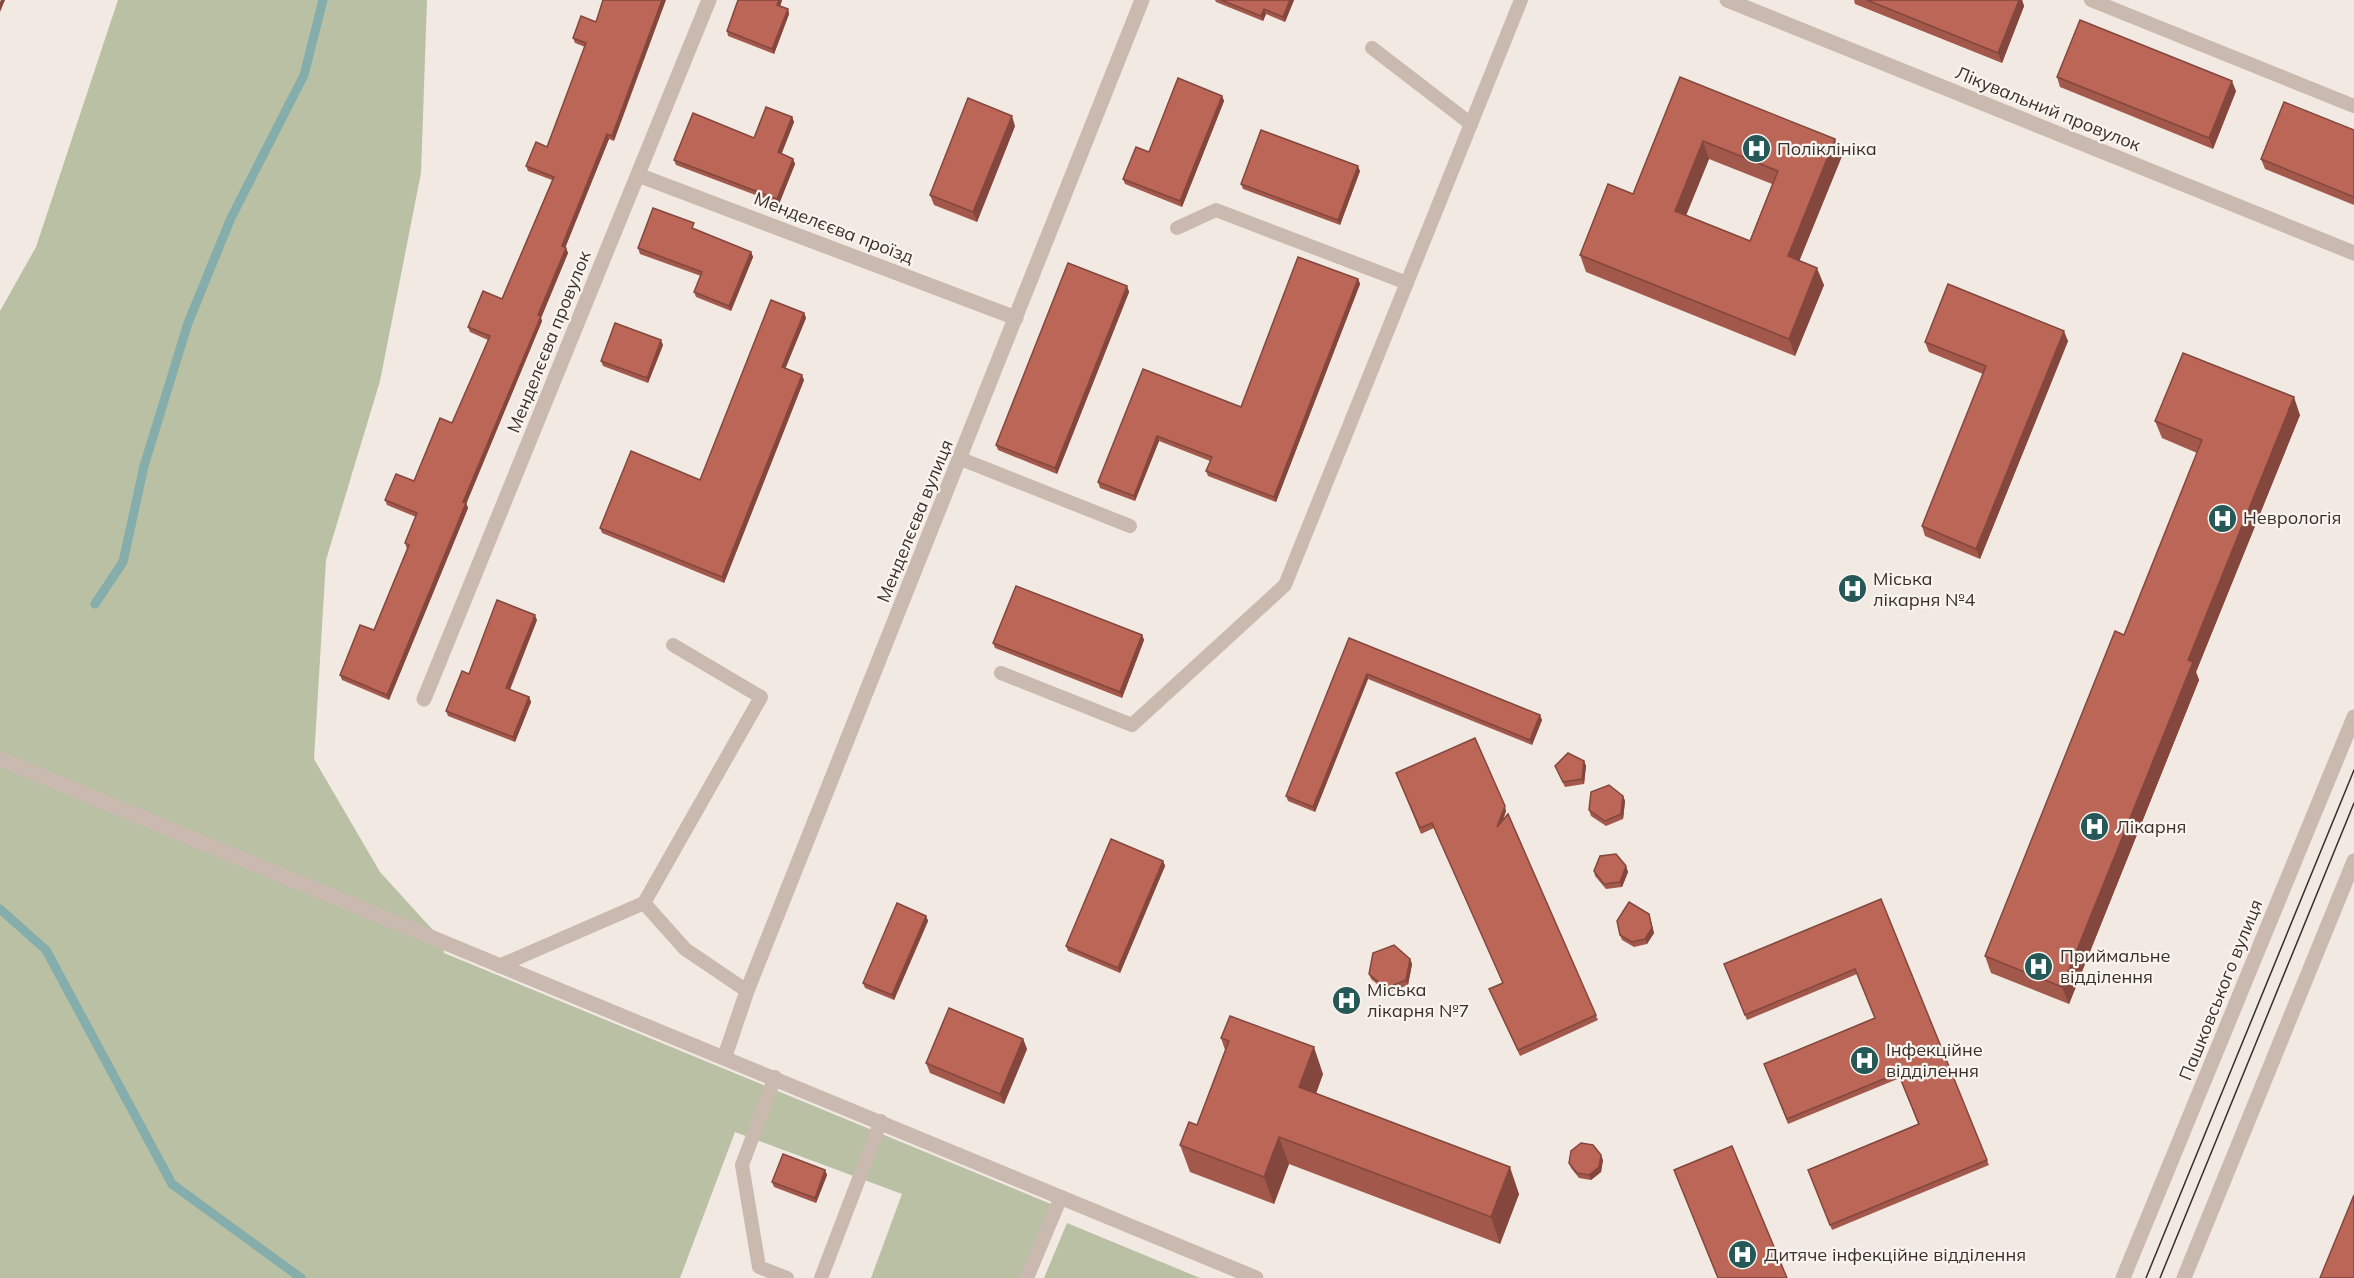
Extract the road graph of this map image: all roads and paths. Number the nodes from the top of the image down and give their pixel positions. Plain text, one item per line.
1 (709, 0) edge
2 (1142, 0) edge
3 (1521, 0) edge
4 (1727, 0) edge
5 (2091, 0) edge
6 (1372, 48) dead end
7 (2354, 106) edge
8 (1471, 124) junction
9 (638, 175) junction
10 (1177, 228) dead end
11 (2354, 253) edge
12 (1407, 283) junction
13 (1017, 318) junction
14 (961, 459) junction
15 (1130, 526) dead end
16 (673, 645) dead end
17 (1001, 673) dead end
18 (424, 699) dead end
19 (2354, 717) edge
20 (0, 759) edge
21 (2354, 861) edge
22 (644, 903) junction
23 (499, 966) junction
24 (747, 991) junction
25 (725, 1056) junction
26 (775, 1077) junction
27 (881, 1121) junction
28 (1061, 1197) junction
29 (787, 1278) edge
30 (821, 1278) edge
31 (1027, 1278) edge
32 (1256, 1278) edge
33 (2124, 1278) edge
34 (2184, 1278) edge

1 - 9 street, Менделєєва провулок
2 - 13 street, Менделєєва вулиця
3 - 8 lane
4 - 11 street, Лікувальний провулок
5 - 7 lane
6 - 8 lane
8 - 12 lane
9 - 13 street, Менделєєва проїзд
9 - 18 street, Менделєєва провулок
10 - 12 lane
12 - 17 lane
13 - 14 street, Менделєєва вулиця
14 - 15 lane
14 - 24 street, Менделєєва вулиця
16 - 22 lane
19 - 33 street, Пашковського вулиця
20 - 23 street
21 - 34 street
22 - 23 lane
22 - 24 lane
23 - 25 street
24 - 25 street, Менделєєва вулиця
25 - 26 street
26 - 27 street
26 - 29 lane
27 - 28 street
27 - 30 lane
28 - 31 lane
28 - 32 street

